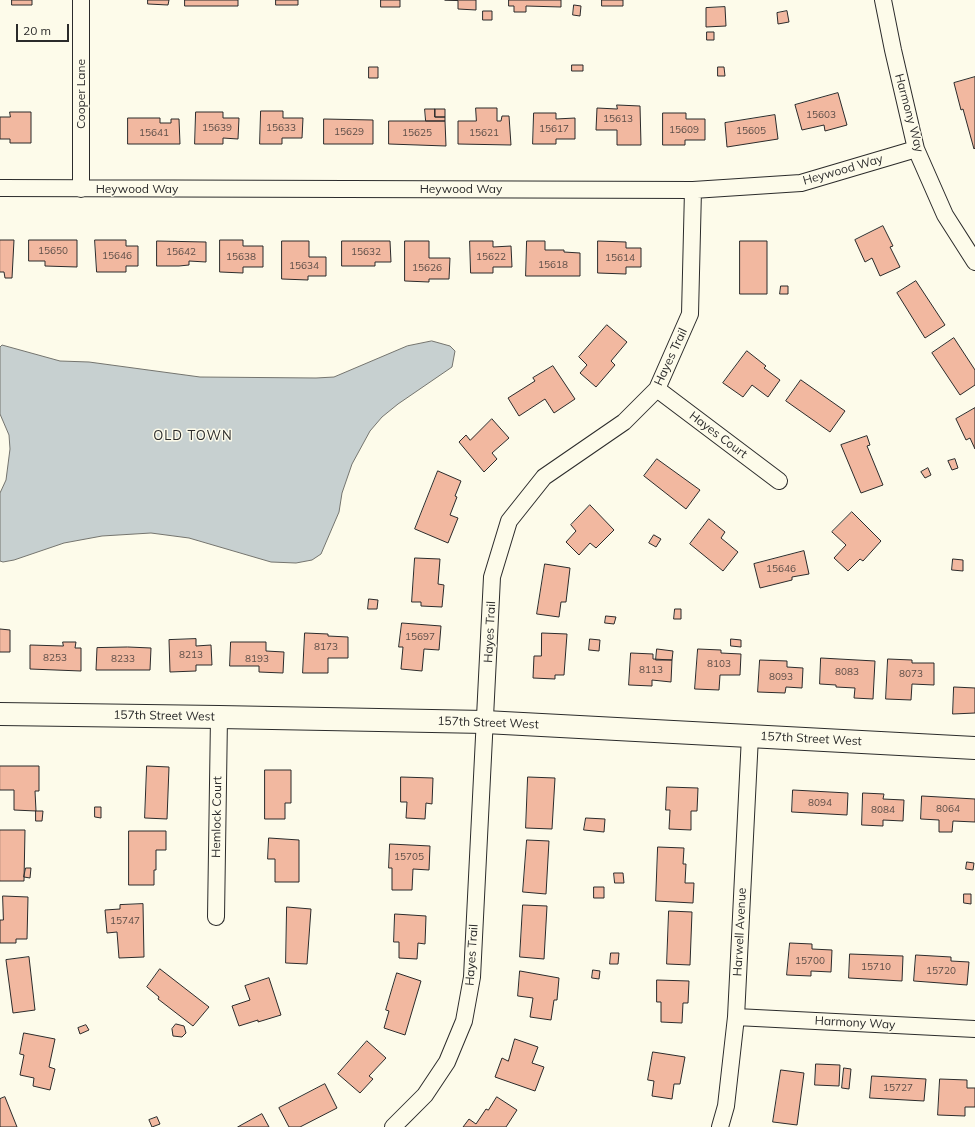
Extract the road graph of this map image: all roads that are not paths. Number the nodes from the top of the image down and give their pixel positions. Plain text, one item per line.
1 (81, 0) edge
2 (883, 0) edge
3 (916, 149) junction
4 (0, 188) edge
5 (81, 189) junction
6 (693, 190) junction
7 (975, 262) edge
8 (657, 389) junction
9 (779, 481) dead end
10 (0, 714) edge
11 (219, 716) junction
12 (485, 722) junction
13 (750, 736) junction
14 (975, 748) edge
15 (216, 917) dead end
16 (736, 1017) junction
17 (975, 1029) edge
18 (393, 1127) edge
19 (720, 1127) edge

1 - 5 street, Cooper Lane
2 - 3 street, Harmony Way
3 - 6 street, Heywood Way
3 - 7 street, Harmony Way
4 - 5 street, Heywood Way
5 - 6 street, Heywood Way
6 - 8 street, Hayes Trail
8 - 9 street, Hayes Court
8 - 12 street, Hayes Trail
10 - 11 street, 157th Street West
11 - 12 street, 157th Street West
11 - 15 street, Hemlock Court
12 - 13 street, 157th Street West
12 - 18 street, Hayes Trail
13 - 14 street, 157th Street West
13 - 16 street, Harwell Avenue
16 - 17 street, Harmony Way
16 - 19 street, Harwell Avenue

